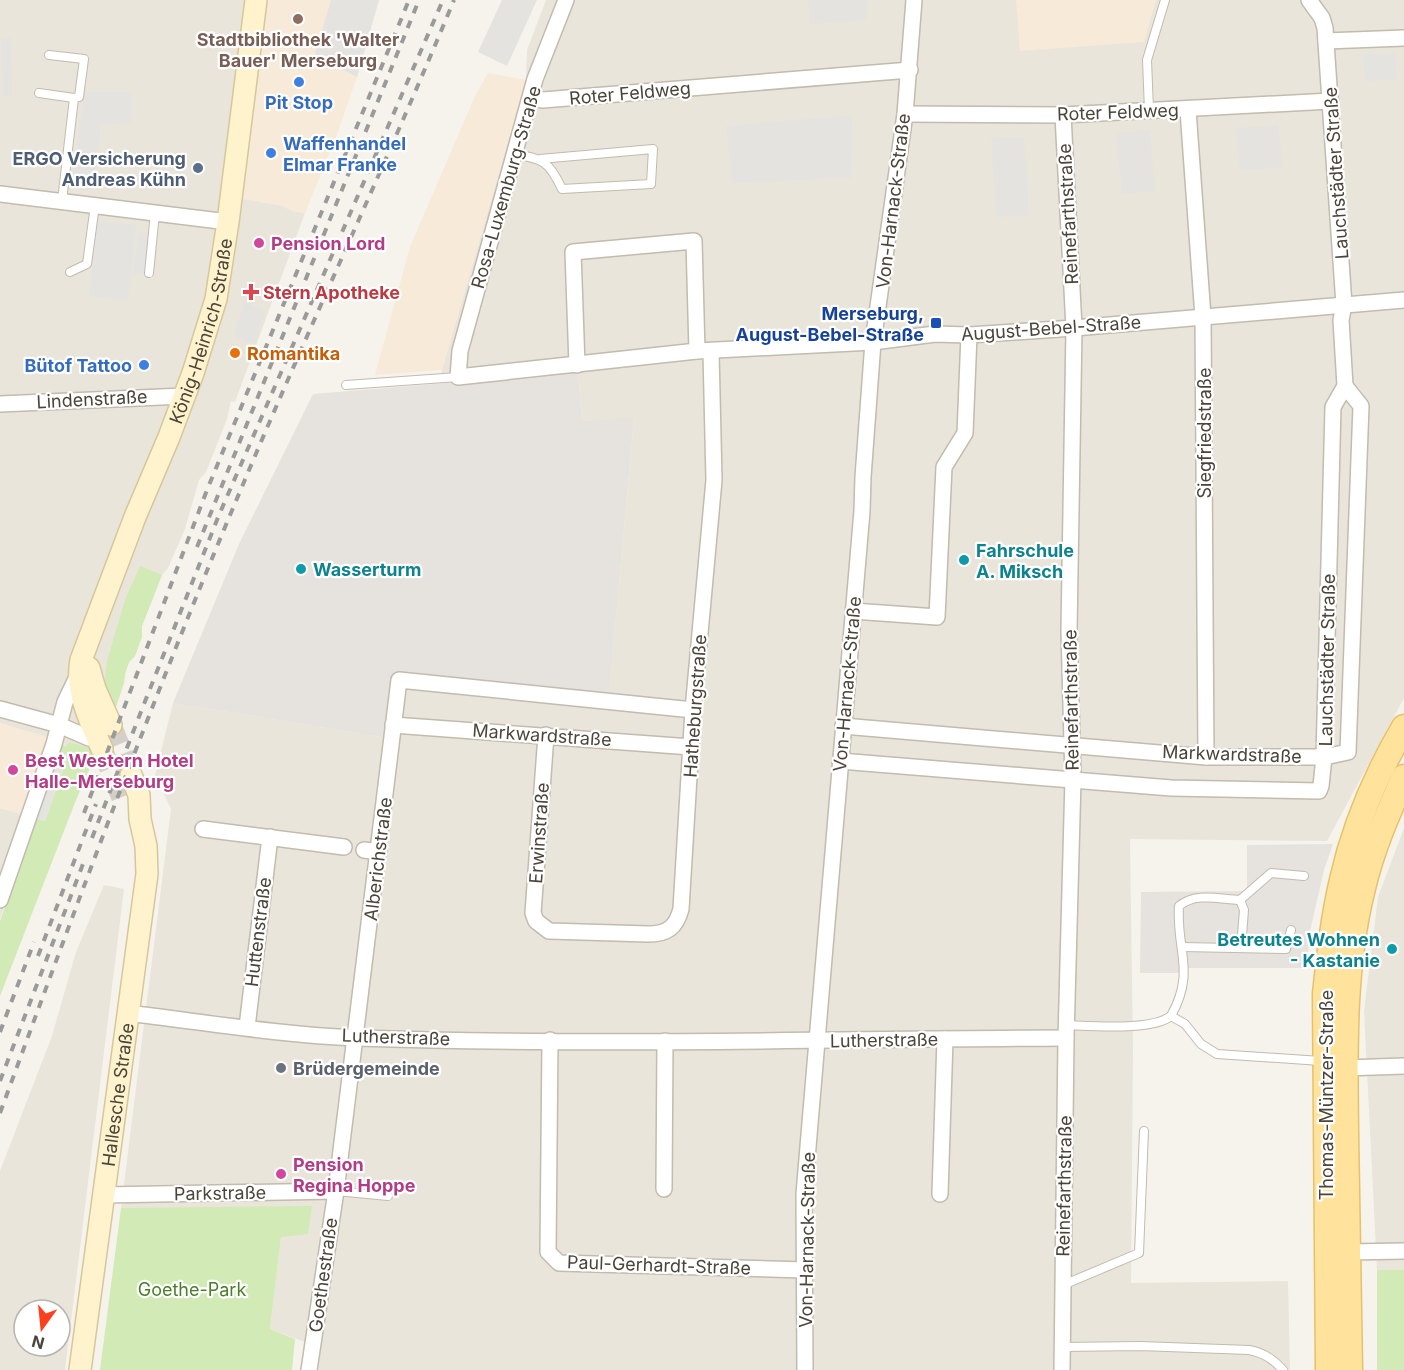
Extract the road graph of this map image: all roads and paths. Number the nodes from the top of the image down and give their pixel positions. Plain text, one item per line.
1 (256, 0) edge
2 (566, 0) edge
3 (914, 0) edge
4 (1165, 0) edge
5 (1309, 0) edge
6 (1404, 38) edge
7 (1326, 40) junction
8 (49, 55) dead end
9 (909, 70) junction
10 (39, 93) dead end
11 (74, 98) junction
12 (530, 98) junction
13 (1331, 101) junction
14 (1149, 110) junction
15 (1188, 110) junction
16 (905, 114) junction
17 (1063, 115) junction
18 (514, 154) junction
19 (540, 159) junction
20 (0, 194) edge
21 (62, 201) junction
22 (95, 205) junction
23 (155, 213) junction
24 (228, 222) junction
25 (70, 272) dead end
26 (149, 273) dead end
27 (1404, 300) edge
28 (1344, 305) junction
29 (1203, 317) junction
30 (1074, 328) junction
31 (969, 335) junction
32 (873, 342) junction
33 (704, 351) junction
34 (577, 365) junction
35 (458, 377) junction
36 (346, 385) dead end
37 (1345, 386) junction
38 (184, 396) junction
39 (0, 404) edge
40 (853, 611) junction
41 (87, 647) junction
42 (78, 675) junction
43 (0, 709) edge
44 (693, 710) junction
45 (59, 725) junction
46 (393, 725) junction
47 (843, 726) junction
48 (1404, 727) edge
49 (546, 735) junction
50 (104, 737) junction
51 (1071, 744) junction
52 (691, 747) junction
53 (1206, 757) junction
54 (1324, 757) junction
55 (840, 761) junction
56 (131, 775) tunnel mouth
57 (1404, 777) edge
58 (1073, 779) junction
59 (122, 798) tunnel mouth
60 (140, 819) junction
61 (203, 829) dead end
62 (270, 837) junction
63 (344, 847) dead end
64 (1304, 876) dead end
65 (0, 900) edge
66 (1240, 900) junction
67 (544, 928) joint
68 (1292, 930) dead end
69 (1182, 947) junction
70 (1241, 948) junction
71 (127, 1013) junction
72 (1171, 1016) junction
73 (247, 1028) junction
74 (1066, 1032) junction
75 (355, 1038) junction
76 (945, 1039) junction
77 (550, 1040) junction
78 (666, 1041) junction
79 (817, 1041) junction
80 (1335, 1064) junction
81 (1404, 1066) edge
82 (1144, 1131) dead end
83 (664, 1189) dead end
84 (336, 1191) junction
85 (940, 1194) dead end
86 (103, 1195) junction
87 (388, 1196) dead end
88 (1404, 1251) edge
89 (1348, 1252) junction
90 (805, 1270) junction
91 (1063, 1285) junction
92 (1062, 1347) junction
93 (80, 1370) edge
94 (309, 1370) edge
95 (805, 1370) edge
96 (1062, 1370) edge
97 (1283, 1370) edge
98 (1328, 1370) edge
99 (1350, 1370) edge

1 - 24 main road, König-Heinrich-Straße
2 - 12 street, Rosa-Luxemburg-Straße
3 - 9 street, Von-Harnack-Straße
4 - 14 lane
5 - 7 street, Lauchstädter Straße
6 - 7 street
7 - 13 street, Lauchstädter Straße
8 - 11 lane
9 - 12 street, Roter Feldweg
9 - 16 street, Von-Harnack-Straße
10 - 11 lane
11 - 21 lane
12 - 18 street, Rosa-Luxemburg-Straße
13 - 15 street, Roter Feldweg
13 - 28 street, Lauchstädter Straße
14 - 15 street, Roter Feldweg
14 - 17 street, Roter Feldweg
15 - 29 street, Siegfriedstraße
16 - 17 street, Roter Feldweg
16 - 32 street, Von-Harnack-Straße
17 - 30 street, Reinefarthstraße
18 - 19 lane
18 - 35 street, Rosa-Luxemburg-Straße
19 - 19 lane
20 - 21 street
21 - 22 street
22 - 23 street
22 - 25 lane
23 - 24 street
23 - 26 lane
24 - 38 main road, König-Heinrich-Straße
27 - 28 street, August-Bebel-Straße
28 - 29 street, August-Bebel-Straße
28 - 37 street, Lauchstädter Straße
29 - 30 street, August-Bebel-Straße
29 - 53 street, Siegfriedstraße
30 - 31 street, August-Bebel-Straße
30 - 51 street, Reinefarthstraße
31 - 32 street, August-Bebel-Straße
31 - 40 street
32 - 33 street, August-Bebel-Straße
32 - 40 street, Von-Harnack-Straße
33 - 34 street, August-Bebel-Straße
33 - 34 street
33 - 44 street, Hatheburgstraße
34 - 35 street, August-Bebel-Straße
35 - 36 lane
37 - 54 street, Lauchstädter Straße
37 - 54 street, Lauchstädter Straße
38 - 39 street, Lindenstraße
38 - 41 main road, König-Heinrich-Straße
40 - 47 street, Von-Harnack-Straße
41 - 42 main road, König-Heinrich-Straße
41 - 50 main road, König-Heinrich-Straße
42 - 45 street, König-Heinrich-Straße
42 - 50 main road, König-Heinrich-Straße
43 - 45 street
44 - 46 street, Alberichstraße
44 - 52 street, Hatheburgstraße
45 - 50 street
45 - 65 street, König-Heinrich-Straße
46 - 49 street, Markwardstraße
46 - 75 street, Alberichstraße
47 - 51 street, Markwardstraße
47 - 55 street, Von-Harnack-Straße
48 - 80 main road, Thomas-Müntzer-Straße
49 - 52 street, Markwardstraße
49 - 67 street, Erwinstraße
51 - 53 street, Markwardstraße
51 - 58 street, Reinefarthstraße
52 - 67 street, Hatheburgstraße
53 - 54 street, Markwardstraße
54 - 58 street, Markwardstraße
55 - 58 street, Markwardstraße
55 - 79 street, Von-Harnack-Straße
56 - 60 main road, Hallesche Straße
57 - 80 main road, Thomas-Müntzer-Straße
58 - 74 street, Reinefarthstraße
59 - 60 main road, Hallesche Straße
60 - 71 main road, Hallesche Straße
61 - 62 street
62 - 63 street
62 - 73 street, Huttenstraße
64 - 66 lane
66 - 69 lane
66 - 70 lane
68 - 70 lane
69 - 70 lane
69 - 72 lane
71 - 73 street, Lutherstraße
71 - 86 main road, Hallesche Straße
72 - 74 lane
72 - 80 lane
73 - 75 street, Lutherstraße
74 - 76 street, Lutherstraße
74 - 91 street, Reinefarthstraße
75 - 77 street, Lutherstraße
75 - 84 street, Goethestraße
76 - 79 street, Lutherstraße
76 - 85 street
77 - 78 street, Lutherstraße
77 - 90 street, Paul-Gerhardt-Straße
78 - 79 street, Lutherstraße
78 - 83 street
79 - 90 street, Von-Harnack-Straße
80 - 81 street
80 - 89 main road, Thomas-Müntzer-Straße
80 - 98 main road, Thomas-Müntzer-Straße
82 - 91 lane, Reinefarthstraße
84 - 86 street, Parkstraße
84 - 87 lane
84 - 94 street, Goethestraße
86 - 93 main road, Hallesche Straße
88 - 89 street
89 - 99 main road, Thomas-Müntzer-Straße
90 - 95 street, Von-Harnack-Straße
91 - 92 street, Reinefarthstraße
92 - 96 street, Reinefarthstraße
92 - 97 lane

